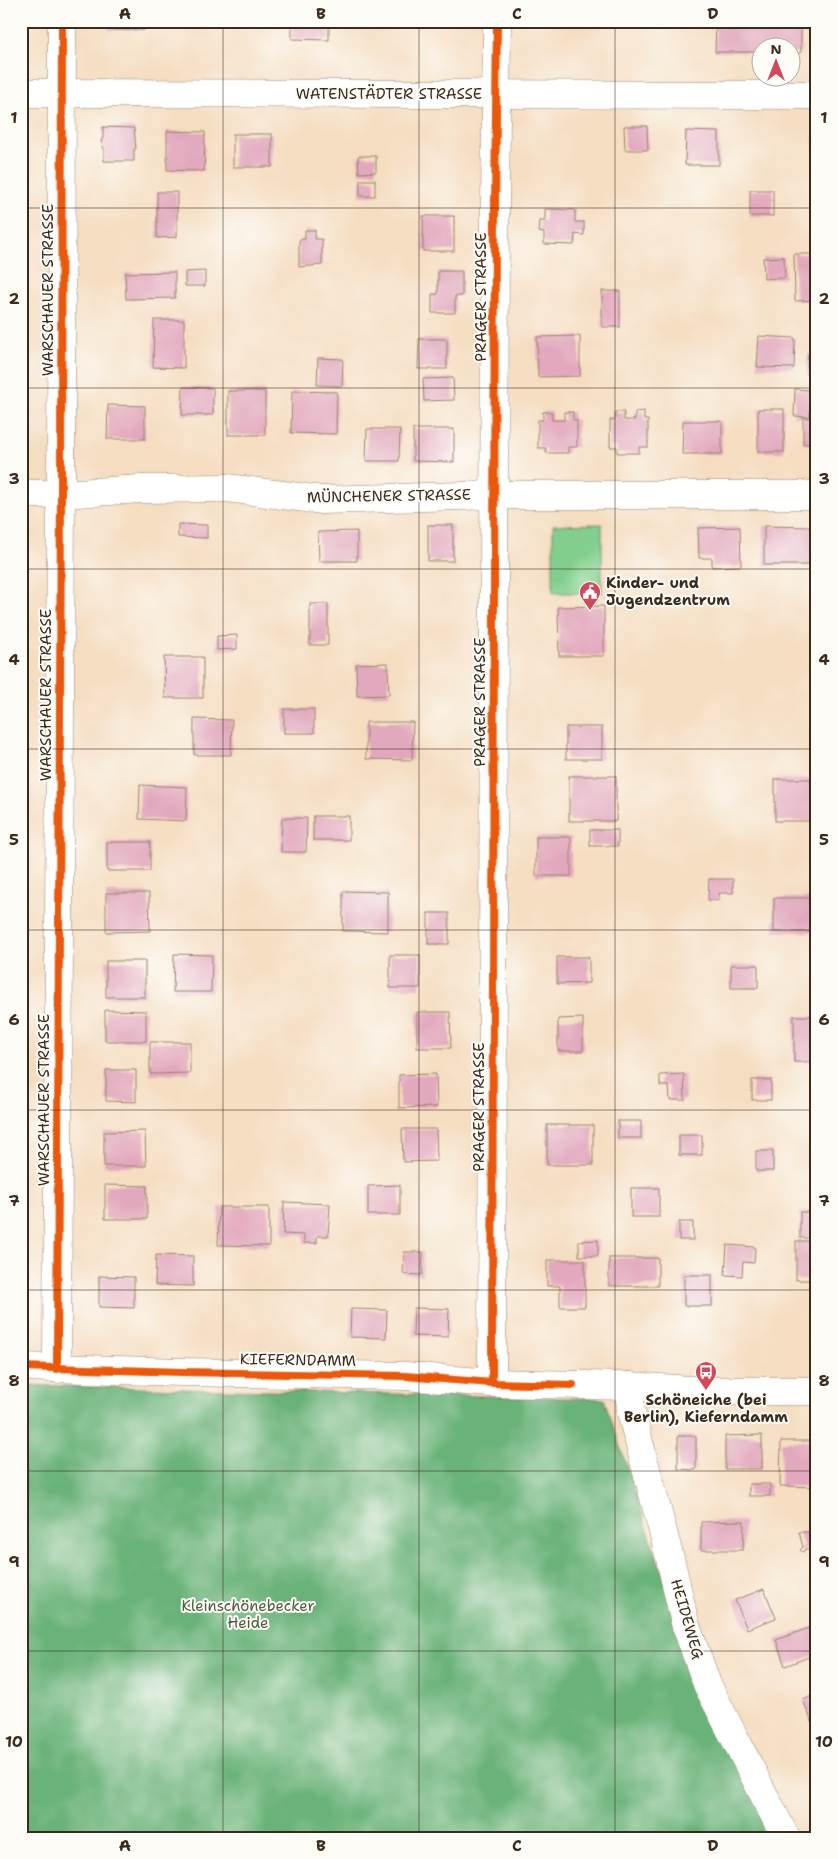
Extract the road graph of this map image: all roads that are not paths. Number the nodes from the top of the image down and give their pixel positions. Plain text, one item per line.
1 (62, 21) edge
2 (497, 21) edge
3 (21, 93) edge
4 (61, 93) junction
5 (496, 94) junction
6 (817, 95) edge
7 (21, 494) edge
8 (61, 494) junction
9 (494, 495) junction
10 (817, 495) edge
11 (21, 1367) edge
12 (57, 1368) junction
13 (492, 1383) junction
14 (629, 1386) junction
15 (817, 1391) edge
16 (786, 1838) edge

1 - 4 street, WARSCHAUER STRASSE
2 - 5 street, PRAGER STRASSE
3 - 4 street, WATENSTÄDTER STRASSE
4 - 5 street, WATENSTÄDTER STRASSE
4 - 8 street, WARSCHAUER STRASSE
5 - 6 street, WATENSTÄDTER STRASSE
5 - 9 street, PRAGER STRASSE
7 - 8 street, MÜNCHENER STRASSE
8 - 9 street, MÜNCHENER STRASSE
8 - 12 street, WARSCHAUER STRASSE
9 - 10 street, MÜNCHENER STRASSE
9 - 13 street, PRAGER STRASSE
11 - 12 street, KIEFERNDAMM
12 - 13 street, KIEFERNDAMM
13 - 14 street, KIEFERNDAMM
14 - 15 street, KIEFERNDAMM
14 - 16 street, HEIDEWEG

